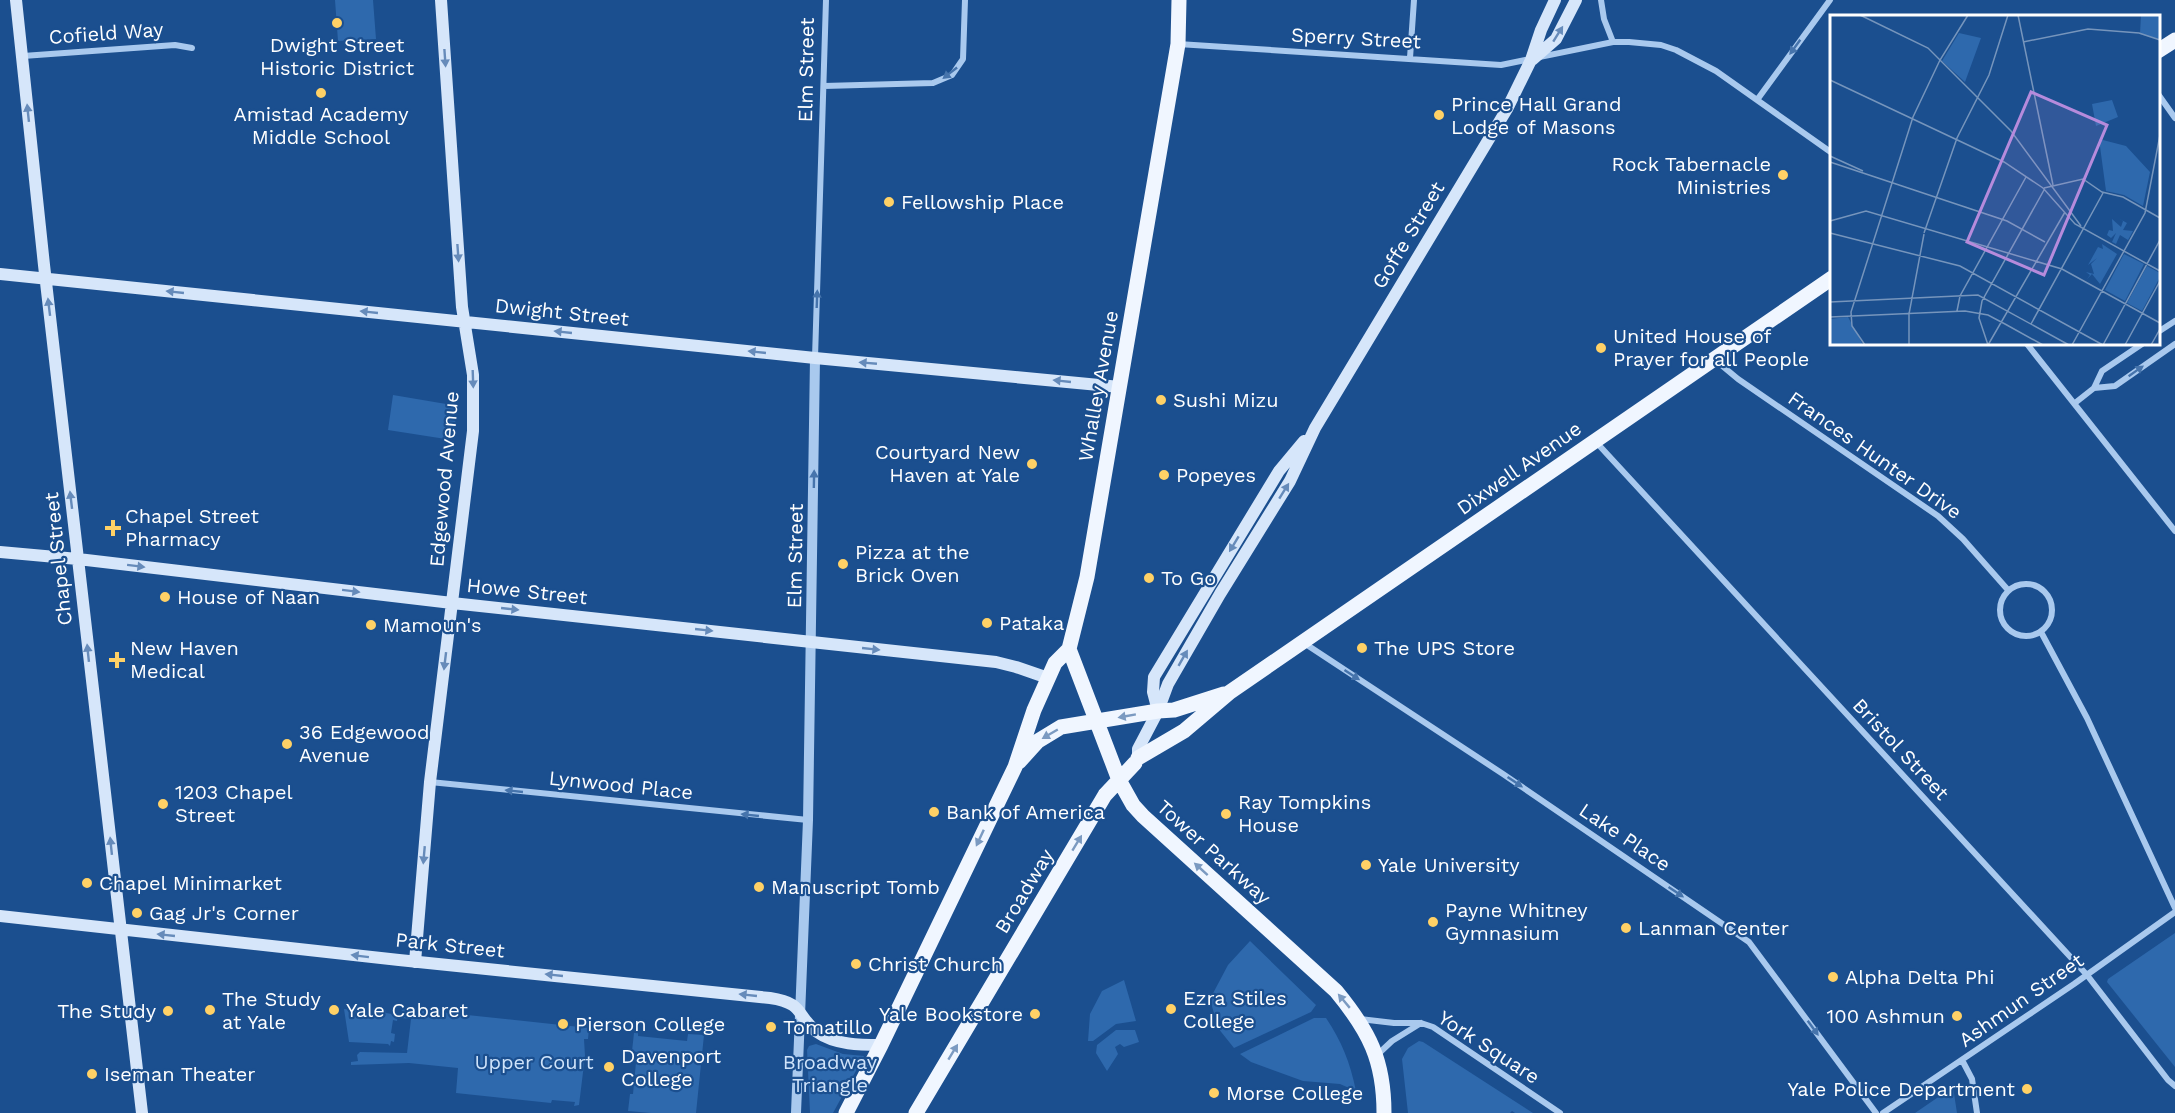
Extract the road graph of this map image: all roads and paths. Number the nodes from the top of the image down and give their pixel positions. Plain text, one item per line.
1 (16, 0) edge
2 (441, 0) edge
3 (826, 0) edge
4 (965, 0) edge
5 (1179, 0) edge
6 (1414, 0) edge
7 (1555, 0) edge
8 (1576, 0) edge
9 (1601, 0) edge
10 (1830, 0) edge
11 (2175, 40) edge
12 (1613, 42) junction
13 (1178, 44) junction
14 (192, 48) dead end
15 (2160, 50) edge
16 (22, 56) junction
17 (1410, 58) junction
18 (1531, 60) junction
19 (824, 86) junction
20 (2160, 97) edge
21 (1757, 100) junction
22 (2175, 118) edge
23 (1830, 152) edge
24 (0, 274) edge
25 (45, 279) junction
26 (1830, 279) edge
27 (463, 321) junction
28 (2175, 321) edge
29 (2160, 331) edge
30 (2175, 344) edge
31 (2028, 345) edge
32 (2141, 345) edge
33 (815, 358) junction
34 (1713, 358) junction
35 (1120, 387) junction
36 (2094, 388) junction
37 (2075, 403) junction
38 (1596, 441) junction
39 (2175, 531) edge
40 (0, 552) edge
41 (78, 559) junction
42 (2008, 590) junction
43 (452, 603) junction
44 (2041, 632) junction
45 (813, 642) junction
46 (1303, 643) junction
47 (1069, 649) junction
48 (1048, 678) junction
49 (1230, 692) junction
50 (1158, 711) junction
51 (1096, 722) junction
52 (1137, 761) junction
53 (1015, 766) junction
54 (1119, 780) junction
55 (430, 782) junction
56 (808, 820) junction
57 (2175, 910) edge
58 (0, 916) edge
59 (121, 930) junction
60 (415, 962) junction
61 (2087, 975) junction
62 (801, 1013) junction
63 (1359, 1019) junction
64 (1421, 1023) junction
65 (882, 1045) junction
66 (1376, 1056) junction
67 (1962, 1060) junction
68 (2175, 1086) edge
69 (142, 1113) edge
70 (796, 1113) edge
71 (846, 1113) edge
72 (916, 1113) edge
73 (1384, 1113) edge
74 (1560, 1113) edge
75 (1876, 1113) edge
76 (1883, 1113) edge
77 (1977, 1113) edge

1 - 16 main road, Chapel Street
2 -> 27 main road, Edgewood Avenue
3 - 19 street, Elm Street
4 -> 19 street
5 - 13 main road, Whalley Avenue
6 - 17 street
7 - 18 main road, Goffe Street
18 -> 8 main road, Goffe Street
9 - 12 street
10 -> 21 street
11 - 15 main road
12 - 18 street, Sperry Street
12 - 21 street, Sperry Street
13 - 17 street, Sperry Street
13 - 35 main road, Whalley Avenue
14 - 16 street, Cofield Way
25 -> 16 main road, Chapel Street
17 - 18 street, Sperry Street
18 - 50 main road, Goffe Street
33 -> 19 street, Elm Street
20 - 22 street
21 - 23 street, Sperry Street
24 - 25 main road, Dwight Street
27 -> 25 main road, Dwight Street
41 -> 25 main road, Chapel Street
26 - 34 main road, Dixwell Avenue
33 -> 27 main road, Dwight Street
27 -> 43 main road, Edgewood Avenue
28 - 29 street
36 -> 30 street
31 - 37 street
32 - 36 street
35 -> 33 main road, Dwight Street
45 -> 33 street, Elm Street
34 - 38 main road, Dixwell Avenue
34 - 42 street, Frances Hunter Drive
35 - 47 main road, Whalley Avenue
36 - 37 street
37 - 39 street
38 - 46 main road, Dixwell Avenue
38 - 61 street, Bristol Street
40 - 41 main road, Howe Street
41 -> 43 main road, Howe Street
59 -> 41 main road, Chapel Street
42 - 44 street
42 - 44 street
43 -> 45 main road, Howe Street
43 -> 55 main road, Edgewood Avenue
44 - 57 street
45 -> 48 main road, Howe Street
45 - 56 street, Elm Street
46 - 49 main road, Dixwell Avenue
46 -> 75 street, Lake Place
47 - 48 main road, Whalley Avenue
47 - 51 main road, Tower Parkway
48 - 53 main road, Whalley Avenue
49 - 50 main road, Dixwell Avenue
49 - 52 main road, Dixwell Avenue
50 -> 51 main road, Dixwell Avenue
50 - 52 main road, Goffe Street
51 -> 53 main road, Dixwell Avenue
51 - 54 main road, Tower Parkway
52 - 54 main road, Broadway
53 -> 65 main road
63 -> 54 main road, Tower Parkway
72 -> 54 main road, Broadway
56 -> 55 street, Lynwood Place
55 -> 60 main road, Edgewood Avenue
56 - 62 street, Elm Street
57 - 61 street, Ashmun Street
58 - 59 main road, Park Street
60 -> 59 main road, Park Street
59 - 69 main road, Chapel Street
62 -> 60 main road, Park Street
61 - 67 street, Ashmun Street
61 - 68 street, Bristol Street
62 - 65 main road, Park Street
62 - 70 street, Elm Street
63 - 64 street, York Square
63 - 66 main road, Tower Parkway
64 - 66 street
64 - 74 street, York Square
65 - 71 main road
66 - 73 main road, Tower Parkway
67 - 76 street, Ashmun Street
67 - 77 street

